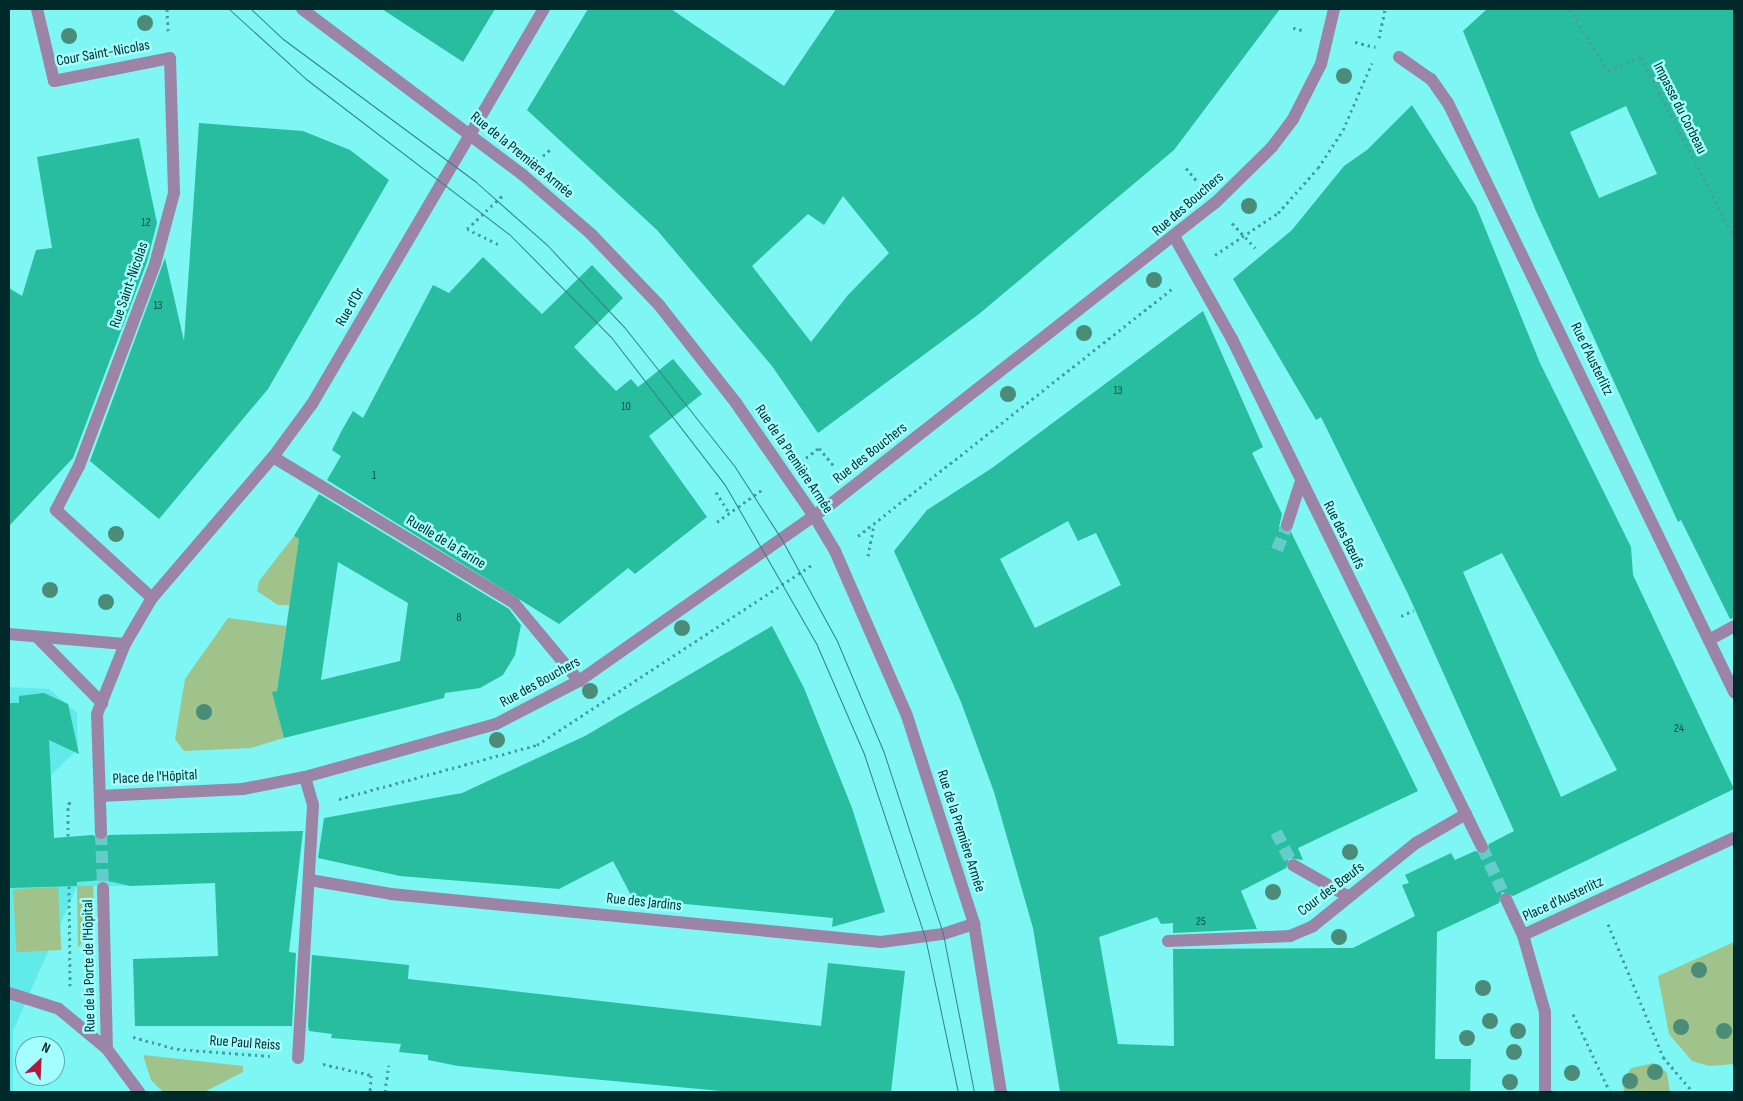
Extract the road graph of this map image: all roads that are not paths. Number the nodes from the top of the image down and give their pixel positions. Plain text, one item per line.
1 (37, 9) edge
2 (302, 9) edge
3 (544, 9) edge
4 (1334, 9) edge
5 (1399, 57) dead end
6 (170, 58) joint
7 (470, 134) junction
8 (1175, 238) junction
9 (273, 457) junction
10 (1300, 484) junction
11 (814, 516) junction
12 (1287, 524) tunnel mouth
13 (152, 598) junction
14 (1734, 626) edge
15 (9, 634) edge
16 (37, 637) junction
17 (1709, 640) junction
18 (125, 644) junction
19 (579, 681) junction
20 (1734, 692) edge
21 (102, 703) junction
22 (305, 777) junction
23 (100, 796) junction
24 (1466, 814) junction
25 (101, 833) tunnel mouth
26 (1734, 838) edge
27 (1482, 847) tunnel mouth
28 (1293, 865) tunnel mouth
29 (310, 880) junction
30 (104, 888) tunnel mouth
31 (1349, 897) junction
32 (1506, 899) tunnel mouth
33 (974, 924) junction
34 (1523, 935) junction
35 (1168, 941) dead end
36 (9, 993) edge
37 (107, 1049) junction
38 (298, 1058) road end
39 (139, 1092) edge
40 (1001, 1092) edge
41 (1545, 1092) edge

1 - 6 street, Cour Saint-Nicolas
2 - 7 street, Rue de la Première Armée
3 - 7 street, Rue d'Or
4 - 8 street, Rue des Bouchers
5 - 17 street, Rue d'Austerlitz
6 - 13 street, Rue Saint-Nicolas
7 - 9 street, Rue d'Or
7 - 11 street, Rue de la Première Armée
8 - 10 street, Rue des Bœufs
8 - 11 street, Rue des Bouchers
9 - 13 street, Rue d'Or
9 - 19 street, Ruelle de la Farine
10 - 12 street
10 - 24 street, Rue des Bœufs
11 - 19 street, Rue des Bouchers
11 - 33 street, Rue de la Première Armée
13 - 18 street, Place de l'Hôpital
14 - 17 street
15 - 16 street
16 - 18 street
16 - 21 street
17 - 20 street, Rue d'Austerlitz
18 - 21 street, Place de l'Hôpital
19 - 22 street, Rue des Bouchers
21 - 23 street, Place de l'Hôpital
22 - 23 street, Place de l'Hôpital
22 - 29 street
23 - 25 street
24 - 27 street, Rue des Bœufs
24 - 31 street, Cour des Bœufs
26 - 34 street, Place d'Austerlitz
28 - 31 street
29 - 33 street, Rue des Jardins
29 - 38 street
30 - 37 street, Rue de la Porte de l'Hôpital
31 - 35 street, Cour des Bœufs
32 - 34 street
33 - 40 street, Rue de la Première Armée
34 - 41 street, Place d'Austerlitz
36 - 37 street
37 - 39 street, Rue de la Porte de l'Hôpital

